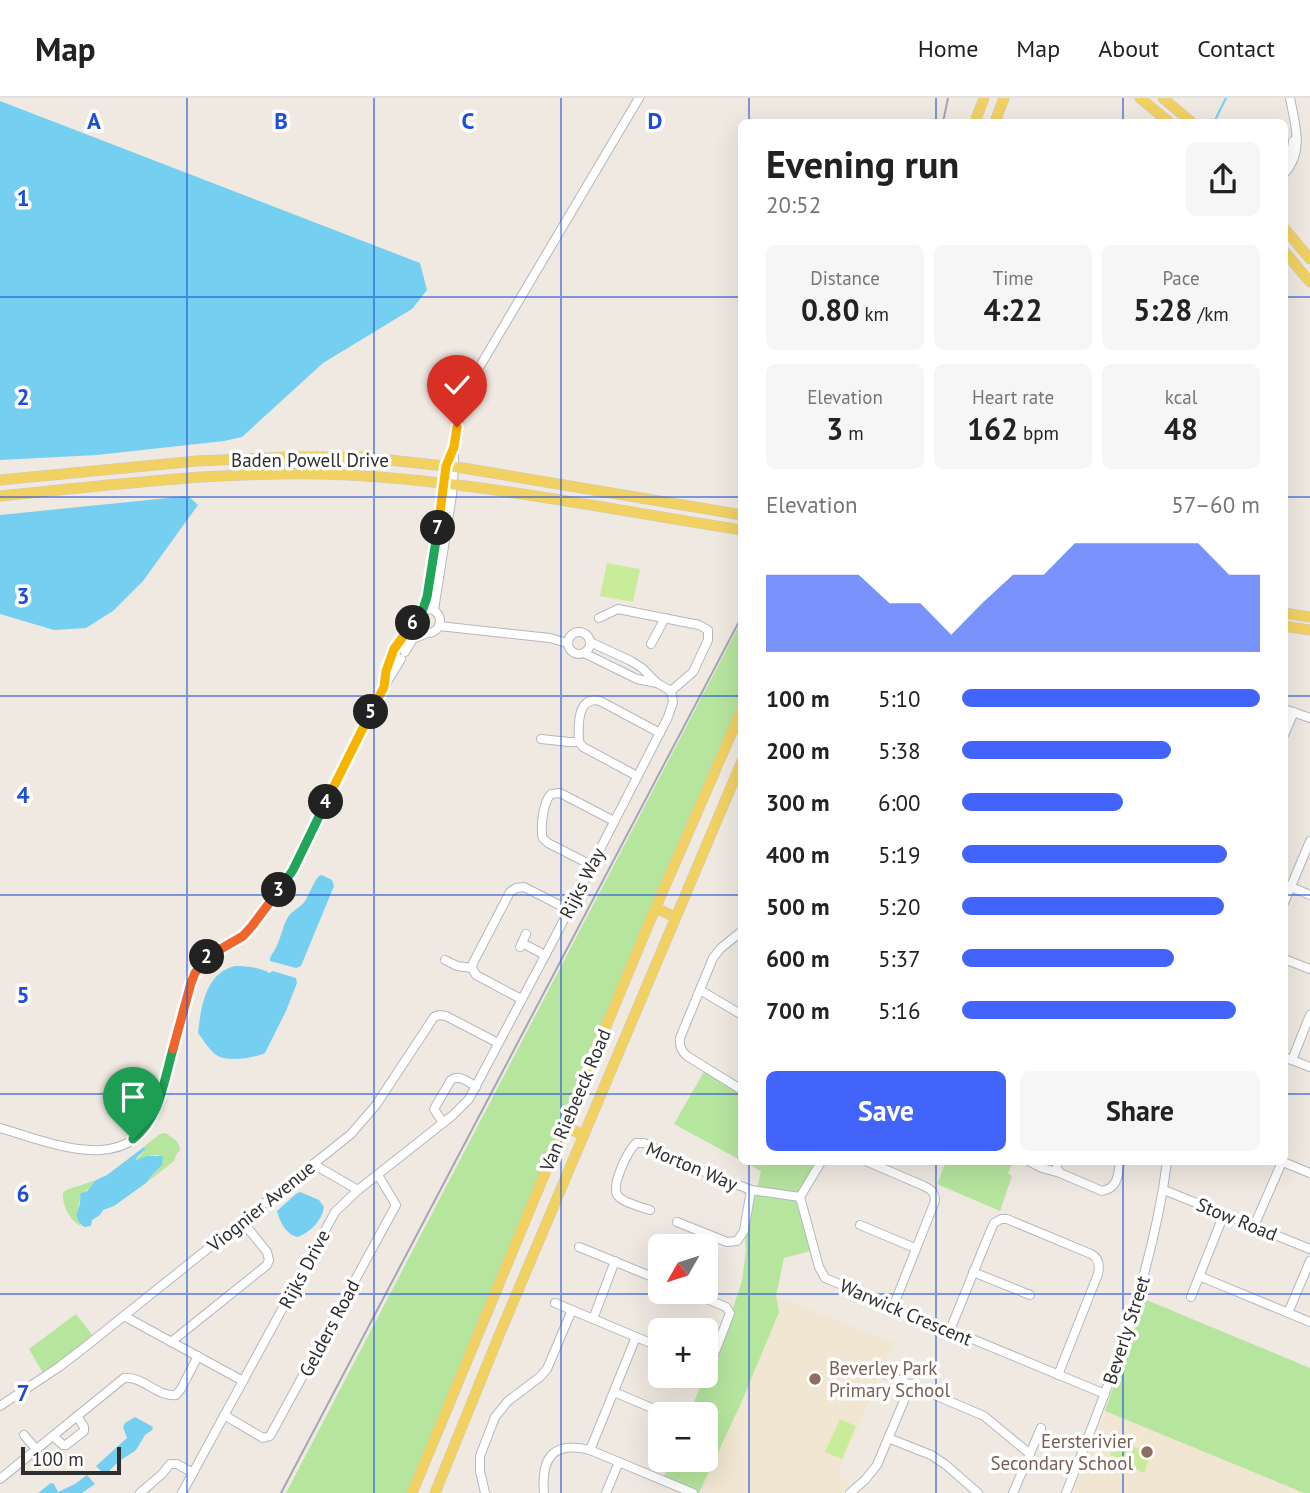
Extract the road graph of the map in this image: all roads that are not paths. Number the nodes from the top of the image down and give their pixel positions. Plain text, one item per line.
1 (639, 98) edge
2 (984, 98) edge
3 (1004, 98) edge
4 (1140, 98) edge
5 (1163, 98) edge
6 (1290, 98) edge
7 (976, 119) edge
8 (996, 119) edge
9 (1165, 119) edge
10 (1188, 119) edge
11 (1294, 120) junction
12 (1288, 155) edge
13 (1288, 171) edge
14 (1288, 233) edge
15 (1288, 256) edge
16 (1310, 260) edge
17 (1310, 282) edge
18 (450, 466) junction
19 (0, 480) edge
20 (448, 484) junction
21 (0, 496) edge
22 (738, 514) edge
23 (738, 529) edge
24 (423, 609) junction
25 (434, 610) junction
26 (1288, 614) edge
27 (1310, 617) edge
28 (598, 618) dead end
29 (664, 618) junction
30 (415, 620) junction
31 (439, 626) junction
32 (1288, 627) edge
33 (1310, 630) edge
34 (427, 633) junction
35 (590, 642) junction
36 (568, 643) junction
37 (651, 644) dead end
38 (584, 653) junction
39 (619, 655) junction
40 (613, 667) junction
41 (657, 683) junction
42 (384, 687) junction
43 (671, 691) junction
44 (1288, 710) edge
45 (1294, 712) junction
46 (738, 718) edge
47 (1310, 718) edge
48 (1288, 726) edge
49 (660, 733) junction
50 (541, 739) dead end
51 (579, 742) junction
52 (738, 770) edge
53 (637, 776) junction
54 (614, 821) junction
55 (1310, 841) edge
56 (592, 865) junction
57 (1288, 885) edge
58 (1310, 895) edge
59 (656, 908) junction
60 (569, 910) junction
61 (675, 917) junction
62 (738, 938) edge
63 (523, 941) dead end
64 (545, 955) junction
65 (445, 960) dead end
66 (1288, 961) edge
67 (472, 968) junction
68 (1310, 970) edge
69 (700, 990) junction
70 (521, 999) junction
71 (738, 1013) edge
72 (1310, 1015) edge
73 (498, 1043) junction
74 (1288, 1058) edge
75 (1310, 1067) edge
76 (476, 1087) junction
77 (738, 1088) edge
78 (443, 1123) junction
79 (564, 1126) junction
80 (0, 1128) edge
81 (583, 1135) junction
82 (313, 1164) junction
83 (1288, 1164) edge
84 (819, 1165) edge
85 (875, 1165) edge
86 (1036, 1165) edge
87 (1057, 1165) edge
88 (1119, 1165) edge
89 (1167, 1165) edge
90 (1282, 1165) edge
91 (1060, 1173) junction
92 (1310, 1173) edge
93 (378, 1175) junction
94 (358, 1190) junction
95 (751, 1190) junction
96 (1164, 1190) junction
97 (800, 1197) junction
98 (650, 1210) dead end
99 (1224, 1214) junction
100 (242, 1221) junction
101 (677, 1222) dead end
102 (860, 1225) dead end
103 (1254, 1226) junction
104 (579, 1247) dead end
105 (915, 1248) junction
106 (1310, 1249) edge
107 (615, 1261) junction
108 (1310, 1261) edge
109 (974, 1272) junction
110 (648, 1274) edge
111 (1199, 1276) junction
112 (1030, 1296) dead end
113 (1191, 1297) dead end
114 (555, 1303) dead end
115 (718, 1304) edge
116 (892, 1307) junction
117 (572, 1310) junction
118 (1288, 1313) junction
119 (124, 1316) junction
120 (593, 1319) junction
121 (1310, 1322) edge
122 (950, 1330) junction
123 (636, 1337) junction
124 (477, 1338) junction
125 (172, 1342) junction
126 (648, 1342) edge
127 (718, 1344) edge
128 (494, 1347) junction
129 (198, 1356) junction
130 (885, 1374) dead end
131 (1058, 1375) junction
132 (243, 1381) junction
133 (911, 1384) junction
134 (614, 1392) junction
135 (1105, 1394) junction
136 (0, 1405) edge
137 (648, 1406) edge
138 (224, 1415) junction
139 (77, 1416) junction
140 (1041, 1427) dead end
141 (24, 1435) dead end
142 (53, 1436) junction
143 (888, 1438) junction
144 (36, 1449) junction
145 (590, 1450) junction
146 (1030, 1454) junction
147 (619, 1462) junction
148 (193, 1474) junction
149 (0, 1479) edge
150 (854, 1492) edge
151 (140, 1493) edge
152 (182, 1493) edge
153 (412, 1493) edge
154 (435, 1493) edge
155 (485, 1493) edge
156 (544, 1493) edge
157 (606, 1493) edge
158 (694, 1493) edge
159 (978, 1493) edge
160 (1013, 1493) edge
161 (1066, 1493) edge

1 - 18 street
2 - 7 main road
3 - 8 main road
4 - 9 main road
5 - 10 main road
6 - 11 street
11 - 12 street
11 - 13 street
14 - 16 main road
15 - 17 main road
18 - 19 main road, Baden Powell Drive
18 - 20 street
18 - 22 main road, Baden Powell Drive
20 - 21 main road, Baden Powell Drive
20 - 23 main road, Baden Powell Drive
20 - 24 street
20 - 25 street
24 - 25 street
24 - 30 street
25 - 31 street
26 - 27 main road
28 - 29 street
29 - 37 street
29 - 43 street
30 - 34 street
30 - 42 street
31 - 34 street
31 - 36 street
32 - 33 main road
34 - 42 street
35 - 36 street
35 - 38 street
35 - 39 street
36 - 38 street
38 - 40 street
39 - 40 street
39 - 41 street
40 - 41 street
41 - 43 street
42 - 80 street
43 - 49 street, Rijks Way
44 - 45 street
45 - 47 street
45 - 48 street
46 - 59 main road, Van Riebeeck Road
49 - 51 street
49 - 53 street, Rijks Way
50 - 51 street
51 - 53 street
52 - 61 main road, Van Riebeeck Road
53 - 54 street, Rijks Way
54 - 56 street, Rijks Way
54 - 56 street
55 - 57 street
56 - 60 street, Rijks Way
57 - 58 street
59 - 61 main road
59 - 79 main road, Van Riebeeck Road
60 - 64 street, Rijks Way
60 - 67 street
61 - 81 main road, Van Riebeeck Road
62 - 69 street
63 - 64 street
64 - 70 street, Rijks Way
65 - 67 street
66 - 68 street
67 - 70 street
69 - 71 street
69 - 77 street
70 - 73 street, Rijks Way
72 - 74 street
73 - 76 street, Rijks Way
73 - 82 street, Viognier Avenue
74 - 75 street
76 - 78 street, Rijks Drive
76 - 78 street
78 - 93 street, Rijks Drive
79 - 81 main road
79 - 124 main road, Van Riebeeck Road
81 - 128 main road, Van Riebeeck Road
82 - 94 street
82 - 100 street, Viognier Avenue
83 - 92 street
84 - 97 street
85 - 105 street
86 - 91 street
87 - 91 street
88 - 91 street
89 - 96 street, Beverly Street
90 - 103 street
93 - 94 street, Rijks Drive
93 - 138 street, Gelders Road
94 - 132 street, Rijks Drive
95 - 97 street, Morton Way
95 - 98 street, Morton Way
95 - 101 street
96 - 99 street, Stow Road
96 - 135 street, Beverly Street
97 - 116 street, Warwick Crescent
99 - 103 street, Stow Road
99 - 111 street
100 - 119 street, Viognier Avenue
100 - 125 street
102 - 105 street
103 - 106 street, Stow Road
104 - 107 street
105 - 116 street
107 - 110 street
107 - 120 street
108 - 118 street
109 - 112 street
109 - 122 street
109 - 131 street
111 - 113 street
111 - 118 street
114 - 117 street
115 - 127 street
116 - 122 street, Warwick Crescent
117 - 120 street
117 - 155 street
118 - 121 street
119 - 125 street
119 - 136 street, Viognier Avenue
120 - 123 street
122 - 131 street, Warwick Crescent
123 - 126 street
123 - 134 street
124 - 128 main road
124 - 153 main road, Van Riebeeck Road
125 - 129 street
128 - 154 main road, Van Riebeeck Road
129 - 132 street
129 - 139 street
130 - 133 street
131 - 135 street, Warwick Crescent
132 - 138 street, Rijks Drive
133 - 143 street
133 - 146 street
134 - 137 street
134 - 145 street
135 - 161 street, Beverly Street
138 - 148 street, Rijks Drive
139 - 142 street
139 - 142 street
140 - 146 street
141 - 144 street
142 - 144 street
143 - 150 street
143 - 159 street
144 - 149 street
145 - 147 street
145 - 156 street
146 - 160 street
147 - 157 street
147 - 158 street
148 - 151 street
148 - 152 street, Rijks Drive

